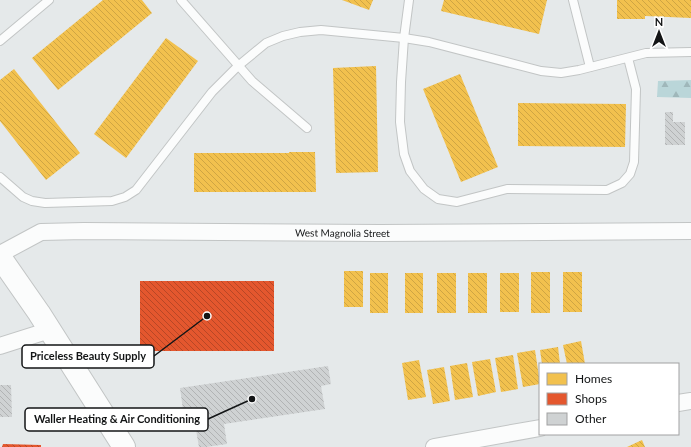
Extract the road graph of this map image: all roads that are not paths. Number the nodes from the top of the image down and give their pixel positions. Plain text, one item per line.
1 (50, 0) edge
2 (180, 0) edge
3 (409, 0) edge
4 (573, 0) edge
5 (404, 38) junction
6 (0, 41) edge
7 (691, 52) edge
8 (628, 58) junction
9 (238, 66) junction
10 (590, 67) junction
11 (306, 128) dead end
12 (0, 177) edge
13 (691, 231) edge
14 (0, 256) edge
15 (50, 330) junction
16 (0, 346) edge
17 (691, 401) edge
18 (679, 403) edge
19 (539, 428) edge
20 (124, 447) edge
21 (434, 447) edge

1 - 6 lane
2 - 9 lane
3 - 5 lane
4 - 10 lane
5 - 8 lane
5 - 9 lane
5 - 10 lane
7 - 8 lane
8 - 10 lane
9 - 11 lane
9 - 12 lane
13 - 14 street, West Magnolia Street
14 - 15 main road
15 - 16 street
15 - 20 main road
17 - 18 street
19 - 21 street

